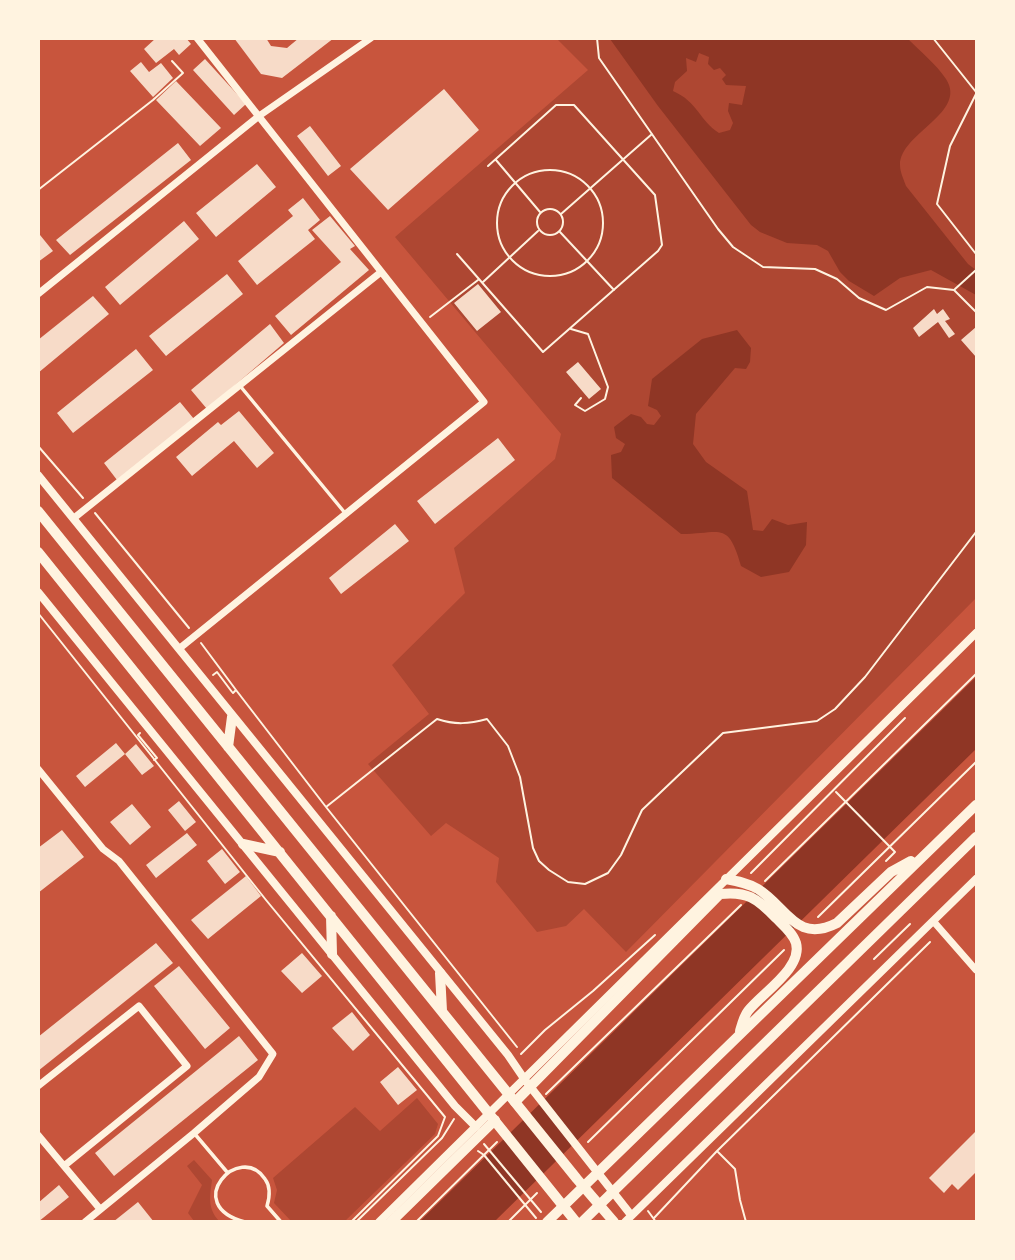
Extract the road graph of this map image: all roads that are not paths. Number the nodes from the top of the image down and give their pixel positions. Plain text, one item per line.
1 (197, 38) edge
2 (371, 38) edge
3 (260, 116) junction
4 (382, 272) junction
5 (38, 294) edge
6 (241, 387) junction
7 (38, 475) edge
8 (38, 511) edge
9 (345, 513) junction
10 (74, 518) junction
11 (38, 552) edge
12 (38, 592) edge
13 (976, 633) edge
14 (180, 648) junction
15 (232, 717) junction
16 (229, 747) junction
17 (38, 769) edge
18 (976, 805) edge
19 (976, 837) edge
20 (243, 844) junction
21 (280, 852) junction
22 (923, 855) junction
23 (726, 879) junction
24 (976, 879) edge
25 (744, 890) junction
26 (331, 916) junction
27 (934, 922) junction
28 (332, 954) junction
29 (976, 970) edge
30 (440, 972) junction
31 (442, 1011) junction
32 (738, 1034) junction
33 (527, 1083) junction
34 (38, 1086) edge
35 (512, 1098) junction
36 (492, 1117) junction
37 (476, 1126) junction
38 (194, 1133) junction
39 (38, 1135) edge
40 (64, 1166) junction
41 (227, 1172) junction
42 (100, 1209) junction
43 (628, 1218) edge
44 (85, 1222) edge
45 (245, 1222) edge
46 (281, 1222) edge
47 (379, 1222) edge
48 (391, 1222) edge
49 (547, 1222) edge
50 (576, 1222) edge
51 (582, 1222) edge
52 (614, 1222) edge

1 - 3 street
2 - 3 street
3 - 4 street
3 - 5 street
4 - 6 street
4 - 9 street
6 - 9 lane
6 - 10 street
7 - 10 street
8 - 16 main road
9 - 14 street
10 - 14 street
11 - 21 main road
12 - 20 street
13 - 23 street
14 - 15 street
15 - 16 main road
15 - 30 street
16 - 31 main road
17 - 38 street
18 - 22 main road
19 - 51 main road
20 - 21 main road
20 - 28 street
21 - 26 main road
22 - 25 main road
22 - 32 main road
23 - 25 main road
23 - 33 street
24 - 27 street
25 - 32 main road
25 - 33 main road
26 - 28 main road
26 - 36 main road
27 - 29 street
27 - 43 street
28 - 37 street
30 - 31 main road
30 - 33 street
31 - 35 main road
32 - 49 main road
33 - 35 main road
33 - 43 street
34 - 40 street
35 - 36 street
35 - 52 main road
36 - 37 street
36 - 48 main road
36 - 50 main road
37 - 47 street
38 - 41 lane
38 - 42 street
39 - 40 street
40 - 42 street
41 - 45 lane
41 - 46 lane
42 - 44 street

